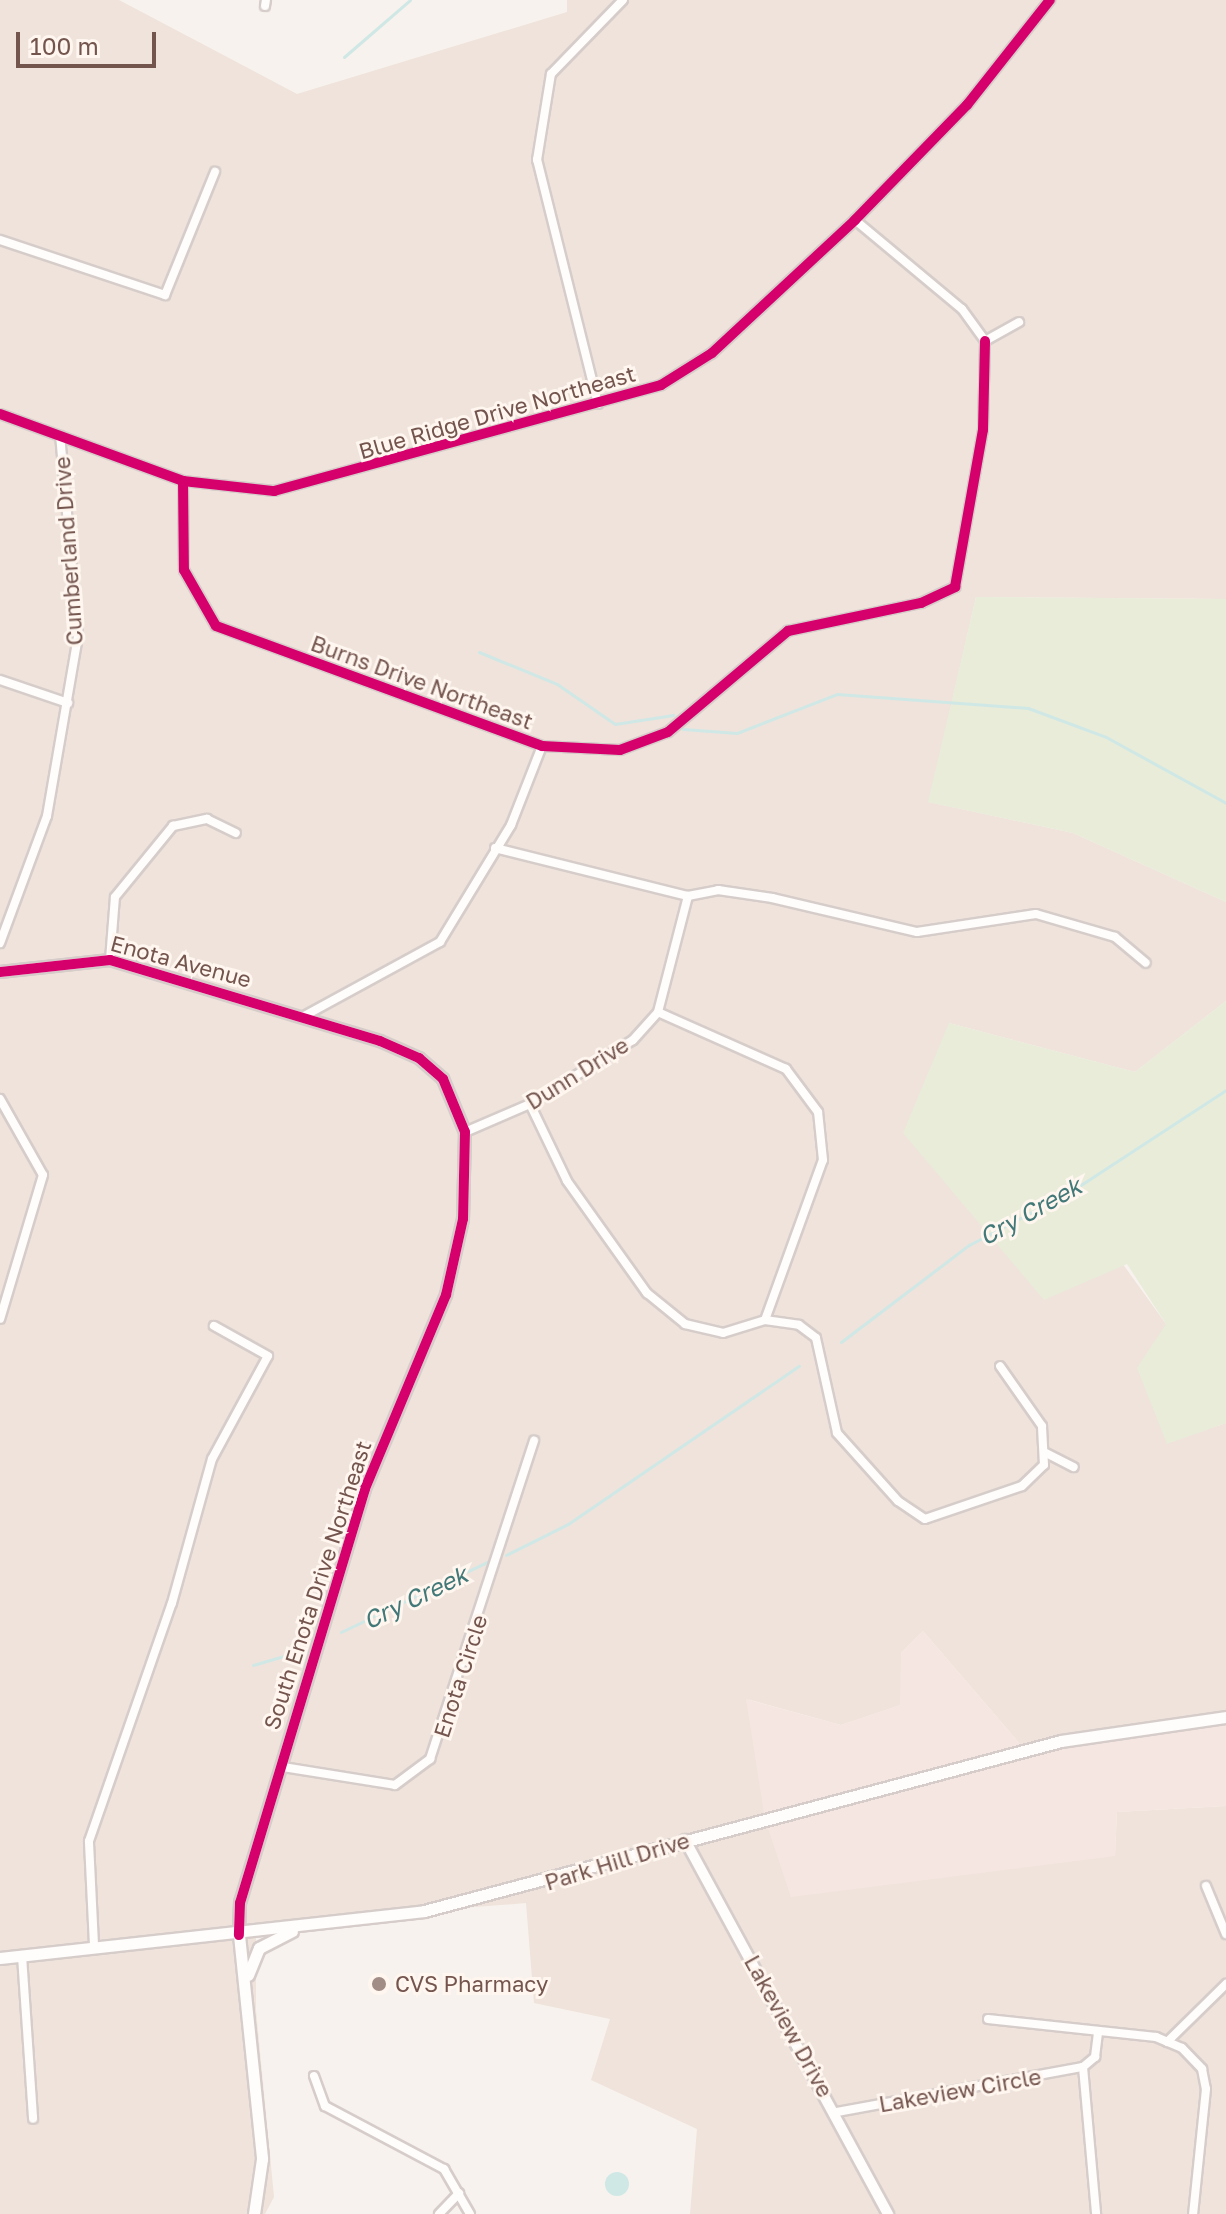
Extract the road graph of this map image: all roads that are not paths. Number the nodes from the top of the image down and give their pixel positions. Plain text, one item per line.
1 (623, 0) edge
2 (1050, 0) edge
3 (215, 172) dead end
4 (855, 220) junction
5 (0, 240) edge
6 (1019, 322) dead end
7 (985, 341) junction
8 (598, 404) junction
9 (0, 414) edge
10 (60, 436) junction
11 (183, 481) junction
12 (0, 680) edge
13 (68, 703) junction
14 (542, 746) junction
15 (236, 833) dead end
16 (495, 848) junction
17 (688, 896) junction
18 (0, 943) edge
19 (110, 960) junction
20 (1146, 963) dead end
21 (0, 972) edge
22 (658, 1012) junction
23 (304, 1016) junction
24 (0, 1099) edge
25 (530, 1104) junction
26 (465, 1132) junction
27 (0, 1319) edge
28 (765, 1320) junction
29 (214, 1326) dead end
30 (1000, 1366) dead end
31 (534, 1441) dead end
32 (1046, 1453) junction
33 (1074, 1467) dead end
34 (1226, 1717) edge
35 (283, 1767) junction
36 (685, 1840) junction
37 (1206, 1886) dead end
38 (295, 1929) junction
39 (1226, 1934) edge
40 (239, 1935) junction
41 (94, 1945) junction
42 (22, 1956) junction
43 (0, 1958) edge
44 (1226, 1984) edge
45 (246, 1991) junction
46 (988, 2019) dead end
47 (1098, 2033) junction
48 (1167, 2042) junction
49 (1083, 2067) junction
50 (314, 2076) dead end
51 (837, 2112) junction
52 (33, 2119) dead end
53 (459, 2193) junction
54 (254, 2214) edge
55 (439, 2214) edge
56 (470, 2214) edge
57 (888, 2214) edge
58 (1096, 2214) edge
59 (1193, 2214) edge

1 - 8 street
2 - 4 street, Blue Ridge Drive Northeast
3 - 5 street
4 - 7 street
4 - 8 street, Blue Ridge Drive Northeast
6 - 7 street
7 - 14 street, Burns Drive Northeast
8 - 11 street, Blue Ridge Drive Northeast
9 - 10 street, Blue Ridge Drive Northeast
10 - 11 street, Blue Ridge Drive Northeast
10 - 13 street, Cumberland Drive
11 - 14 street, Burns Drive Northeast
12 - 13 street
13 - 18 street, Cumberland Drive
14 - 16 street
15 - 19 street
16 - 17 street
16 - 23 street
17 - 20 street
17 - 22 street, Dunn Drive
19 - 21 street, Enota Avenue
19 - 23 street, Enota Avenue
22 - 25 street, Dunn Drive
22 - 28 street
23 - 26 street, South Enota Drive Northeast
24 - 27 street
25 - 26 street, Dunn Drive
25 - 28 street
26 - 35 street, South Enota Drive Northeast
28 - 32 street
29 - 41 street
30 - 32 street
31 - 35 street, Enota Circle
32 - 33 street
34 - 36 main road, Park Hill Drive
35 - 40 street, South Enota Drive Northeast
36 - 38 main road, Park Hill Drive
36 - 51 street, Lakeview Drive
37 - 39 street
38 - 40 main road, Park Hill Drive
38 - 45 main road
40 - 41 main road, Park Hill Drive
40 - 45 main road, South Enota Drive Northeast
41 - 42 main road, Park Hill Drive
42 - 43 main road, Park Hill Drive
42 - 52 street
44 - 48 street
45 - 54 main road, South Enota Drive Northeast
46 - 47 street
47 - 48 street
47 - 49 street
48 - 59 street
49 - 51 street, Lakeview Circle
49 - 58 street
50 - 53 street
51 - 57 street, Lakeview Drive
53 - 55 street
53 - 56 street

